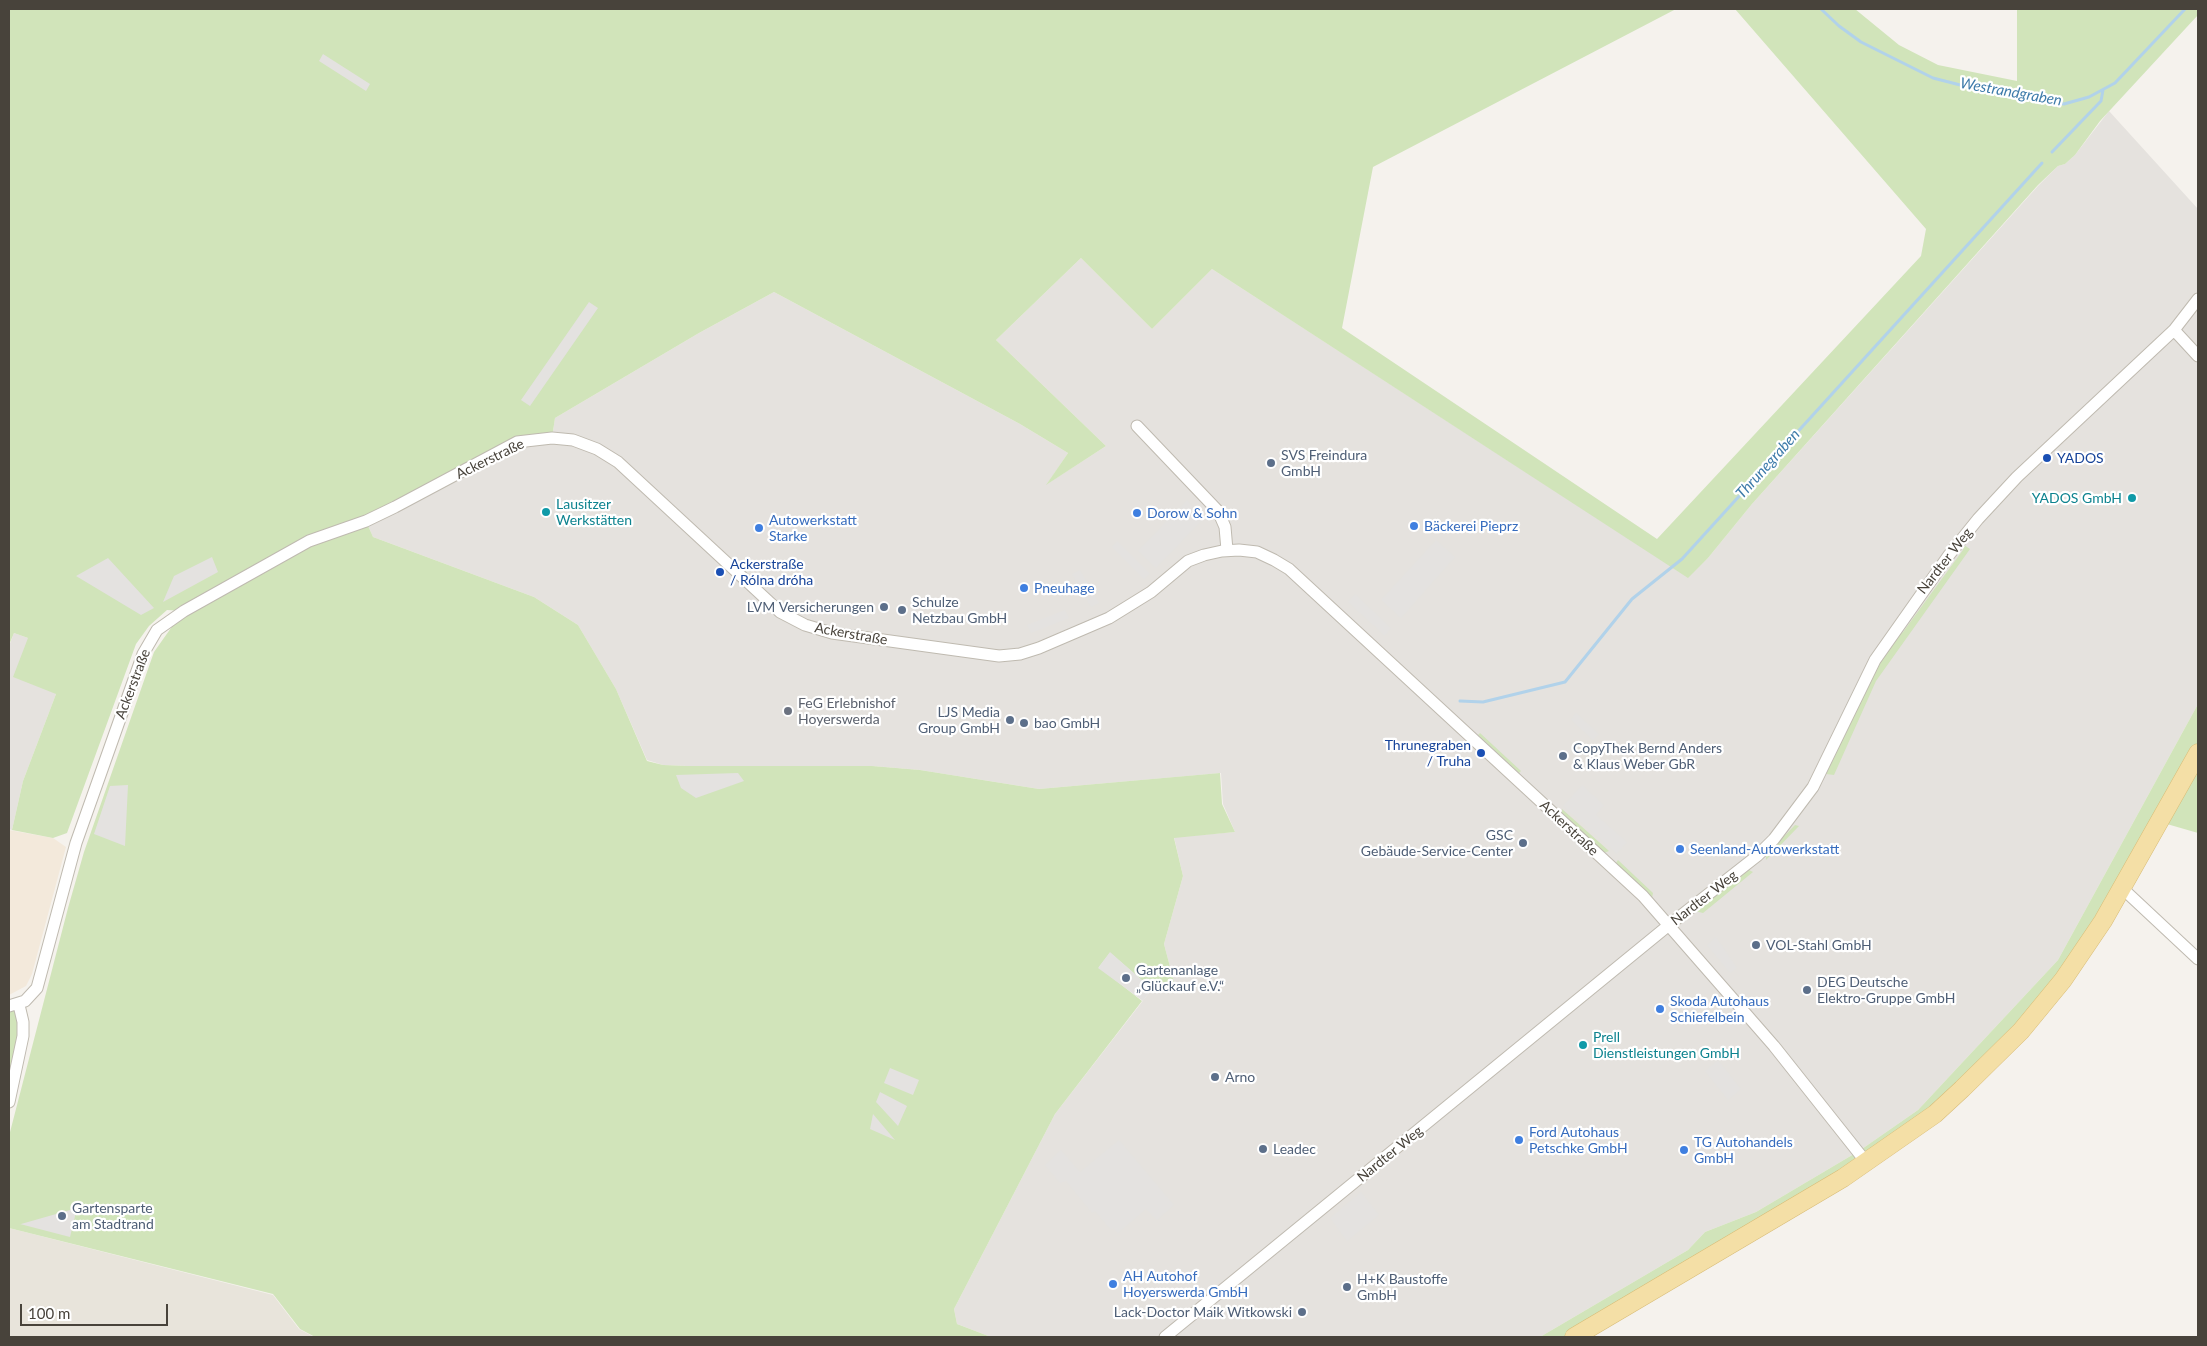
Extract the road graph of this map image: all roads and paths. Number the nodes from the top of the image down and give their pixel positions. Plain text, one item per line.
1 (2198, 299) edge
2 (2174, 330) junction
3 (2198, 356) edge
4 (1138, 426) dead end
5 (1227, 550) junction
6 (2198, 753) edge
7 (2122, 888) junction
8 (1669, 925) junction
9 (2198, 958) edge
10 (14, 1005) edge
11 (9, 1102) edge
12 (1866, 1162) junction
13 (1165, 1337) edge
14 (1574, 1337) edge

1 - 2 street, Nardter Weg
2 - 3 street
2 - 8 street, Nardter Weg
4 - 5 street
5 - 8 street, Ackerstraße
5 - 10 street, Ackerstraße
6 - 7 main road
7 - 9 street
7 - 12 main road
8 - 12 street, Ackerstraße
8 - 13 street, Nardter Weg
10 - 11 street
12 - 14 main road

